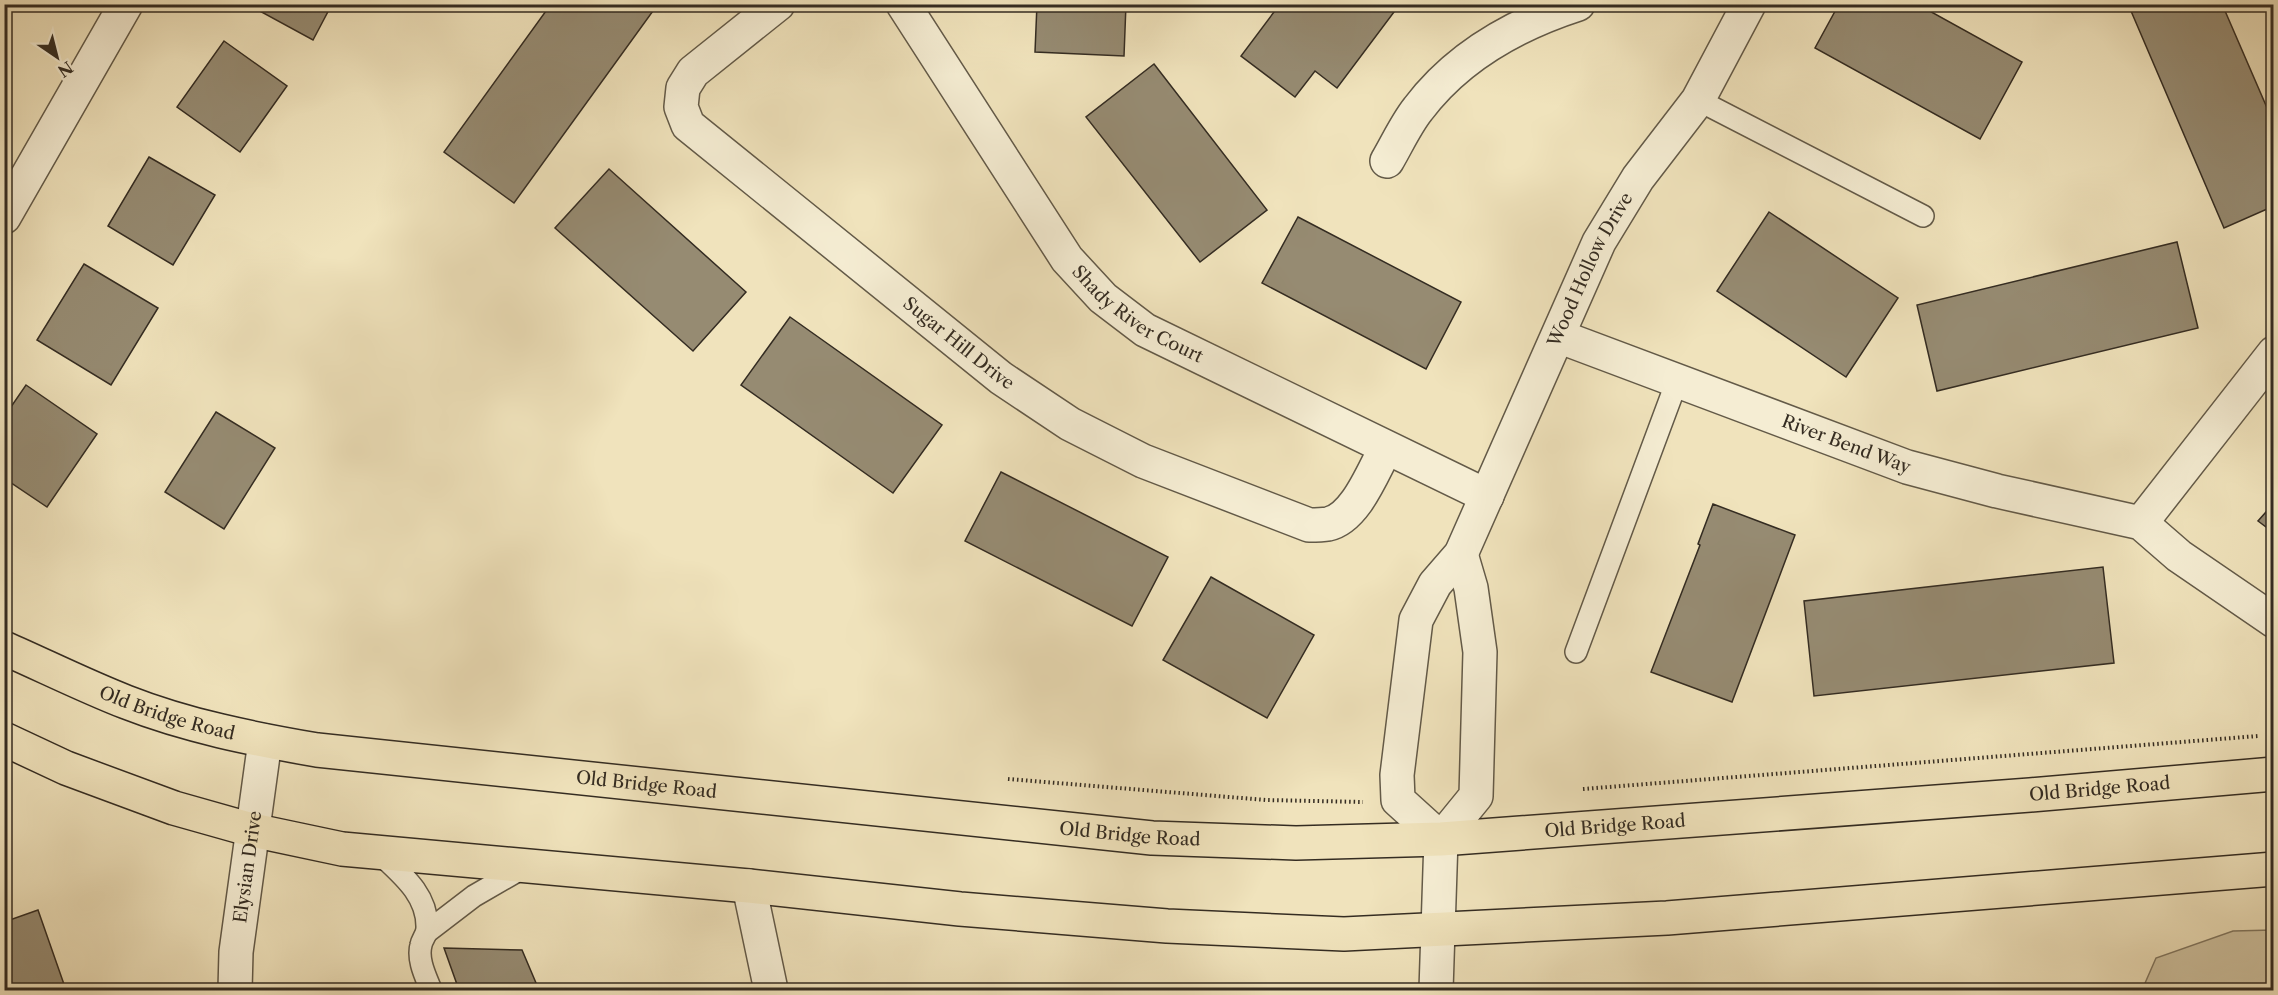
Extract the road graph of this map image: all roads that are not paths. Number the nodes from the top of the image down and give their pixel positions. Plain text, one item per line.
1 (126, 4) edge
2 (903, 4) edge
3 (1578, 4) edge
4 (1749, 4) edge
5 (773, 6) edge
6 (1698, 100) junction
7 (1387, 161) dead end
8 (1923, 216) dead end
9 (4, 217) edge
10 (1558, 336) junction
11 (2274, 353) edge
12 (1677, 381) junction
13 (1386, 448) junction
14 (1487, 496) junction
15 (2141, 523) junction
16 (1461, 554) junction
17 (2274, 621) edge
18 (4, 648) edge
19 (1576, 652) dead end
20 (4, 739) edge
21 (265, 741) junction
22 (2274, 774) edge
23 (252, 830) junction
24 (1441, 839) junction
25 (378, 852) junction
26 (526, 866) junction
27 (2274, 869) edge
28 (749, 886) junction
29 (1439, 929) junction
30 (427, 932) junction
31 (235, 990) edge
32 (430, 990) edge
33 (771, 990) edge
34 (1436, 990) edge

1 - 9 street
2 - 13 street, Shady River Court
3 - 7 street
4 - 6 street, Wood Hollow Drive
5 - 13 street, Sugar Hill Drive
6 - 8 lane
6 - 10 street, Wood Hollow Drive
10 - 12 street, River Bend Way
10 - 14 street, Wood Hollow Drive
11 - 15 street
12 - 15 street, River Bend Way
12 - 19 lane
13 - 14 street, Shady River Court
14 - 16 street, Wood Hollow Drive
15 - 17 street
16 - 24 street
16 - 24 street, Wood Hollow Drive
18 - 21 main road, Old Bridge Road
20 - 23 main road
21 - 23 street, Elysian Drive
21 - 24 main road, Old Bridge Road
22 - 24 main road, Old Bridge Road
23 - 25 main road
23 - 31 street, Elysian Drive
24 - 29 street
25 - 26 main road
25 - 30 lane
26 - 28 main road
26 - 30 lane
27 - 29 main road
28 - 29 main road
28 - 33 street
29 - 34 street
30 - 32 lane

